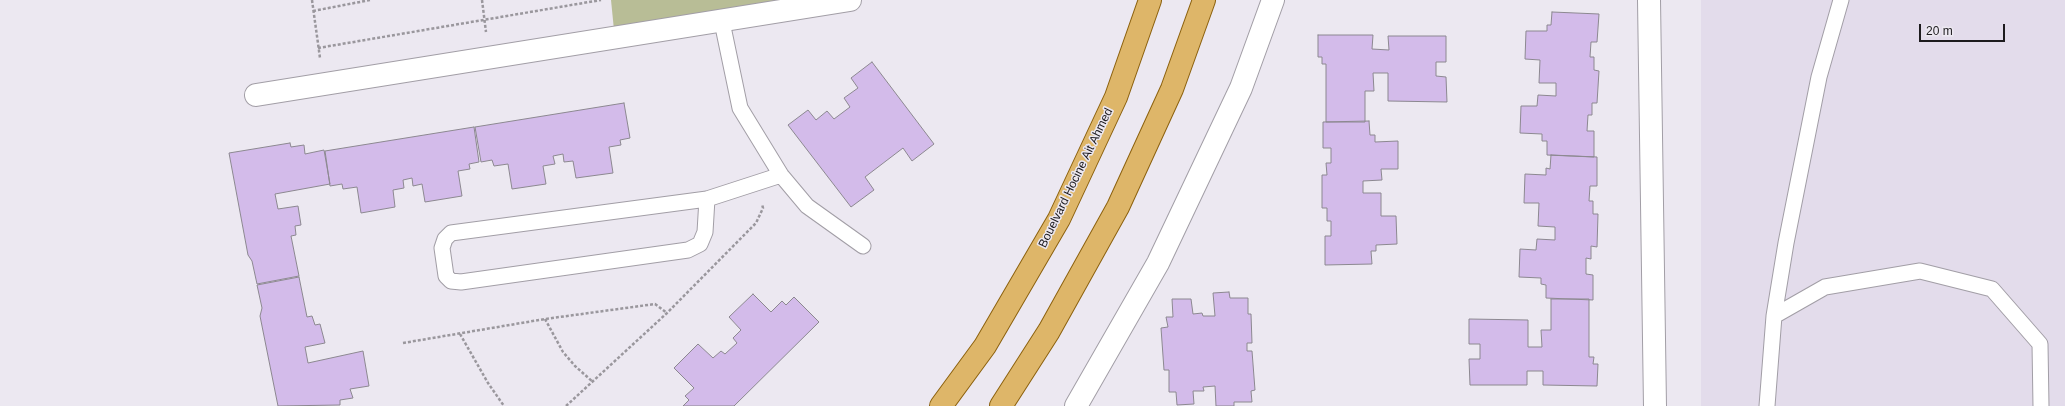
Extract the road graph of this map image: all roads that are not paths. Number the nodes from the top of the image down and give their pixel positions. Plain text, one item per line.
1 (850, 0) edge
2 (1150, 0) edge
3 (1204, 0) edge
4 (1273, 0) edge
5 (1649, 0) edge
6 (1841, 0) edge
7 (722, 22) junction
8 (256, 95) dead end
9 (781, 175) junction
10 (707, 199) junction
11 (863, 246) dead end
12 (1774, 316) junction
13 (941, 406) edge
14 (1001, 406) edge
15 (1076, 406) edge
16 (1655, 406) edge
17 (1767, 406) edge
18 (2041, 406) edge

1 - 7 street
2 - 13 main road, Bouelvard Hocine Ait Ahmed
3 - 14 main road
4 - 15 street
5 - 16 street
6 - 12 lane
7 - 8 street
7 - 9 lane
9 - 10 lane
9 - 11 lane
10 - 10 lane
12 - 17 lane
12 - 18 lane

